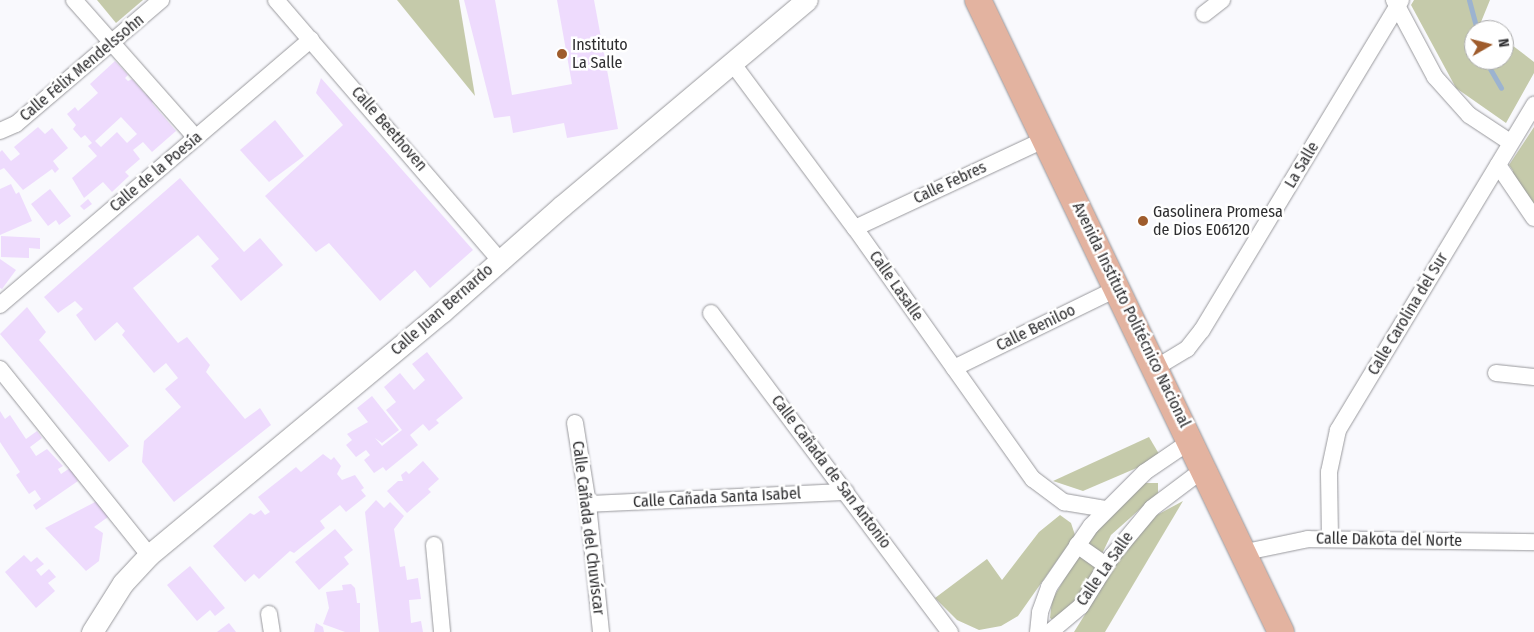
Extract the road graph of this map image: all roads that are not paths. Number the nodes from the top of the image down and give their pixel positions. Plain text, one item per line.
1 (74, 0) edge
2 (161, 0) edge
3 (276, 0) edge
4 (807, 0) edge
5 (978, 0) edge
6 (1222, 0) edge
7 (1398, 2) edge
8 (1204, 14) dead end
9 (311, 39) junction
10 (111, 44) junction
11 (733, 64) junction
12 (1534, 105) edge
13 (0, 131) edge
14 (196, 138) junction
15 (1046, 139) junction
16 (1510, 142) junction
17 (1498, 165) junction
18 (1534, 218) edge
19 (855, 228) junction
20 (500, 260) junction
21 (1118, 288) junction
22 (0, 305) edge
23 (711, 312) dead end
24 (1156, 367) junction
25 (954, 368) junction
26 (0, 369) edge
27 (1496, 373) dead end
28 (1534, 377) edge
29 (575, 423) dead end
30 (1192, 440) junction
31 (1205, 468) junction
32 (846, 492) junction
33 (588, 504) junction
34 (1106, 508) junction
35 (1330, 538) junction
36 (1534, 542) edge
37 (434, 545) dead end
38 (1077, 545) junction
39 (1246, 552) junction
40 (149, 556) junction
41 (1106, 565) junction
42 (270, 614) dead end
43 (92, 632) edge
44 (272, 632) edge
45 (442, 632) edge
46 (601, 632) edge
47 (950, 632) edge
48 (1038, 632) edge
49 (1050, 632) edge
50 (1282, 632) edge

1 - 10 street
2 - 10 street, Calle Félix Mendelssohn
3 - 9 street, Calle Beethoven
4 - 11 street, Calle Juan Bernardo
5 - 15 main road, Avenida Instituto Politécnico Nacional
6 - 8 street
7 - 16 street
7 - 24 street, La Salle
9 - 14 street, Calle de la Poesía
9 - 20 street, Calle Beethoven
10 - 13 street, Calle Félix Mendelssohn
10 - 14 street
11 - 19 street, Calle Lasalle
11 - 20 street, Calle Juan Bernardo
12 - 16 street, Calle Carolina del Sur
14 - 22 street, Calle de la Poesía
15 - 19 street, Calle Febres
15 - 21 main road, Avenida Instituto Politécnico Nacional
16 - 17 street, Calle Carolina del Sur
17 - 18 street
17 - 35 street, Calle Carolina del Sur
19 - 25 street, Calle Lasalle
20 - 40 street, Calle Juan Bernardo
21 - 24 main road, Avenida Instituto Politécnico Nacional
21 - 25 street, Calle Beniloo
23 - 32 street, Calle Cañada de San Antonio
24 - 30 main road, Avenida Instituto Politécnico Nacional
25 - 34 street, Calle Lasalle
26 - 40 street
27 - 28 street
29 - 33 street, Calle Cañada del Chuvíscar
30 - 31 main road, Avenida Instituto Politécnico Nacional
30 - 34 street
31 - 39 main road, Avenida Instituto Politécnico Nacional
31 - 41 street, Calle La Salle
32 - 33 street, Calle Cañada Santa Isabel
32 - 47 street, Calle Cañada de San Antonio
33 - 46 street, Calle Cañada del Chuvíscar
34 - 38 street
35 - 36 street, Calle Dakota del Norte
35 - 39 street, Calle Dakota del Norte
37 - 45 street
38 - 41 street
38 - 48 street
39 - 50 main road, Avenida Instituto Politécnico Nacional
40 - 43 street, Calle Juan Bernardo
41 - 49 street, Calle La Salle
42 - 44 street

